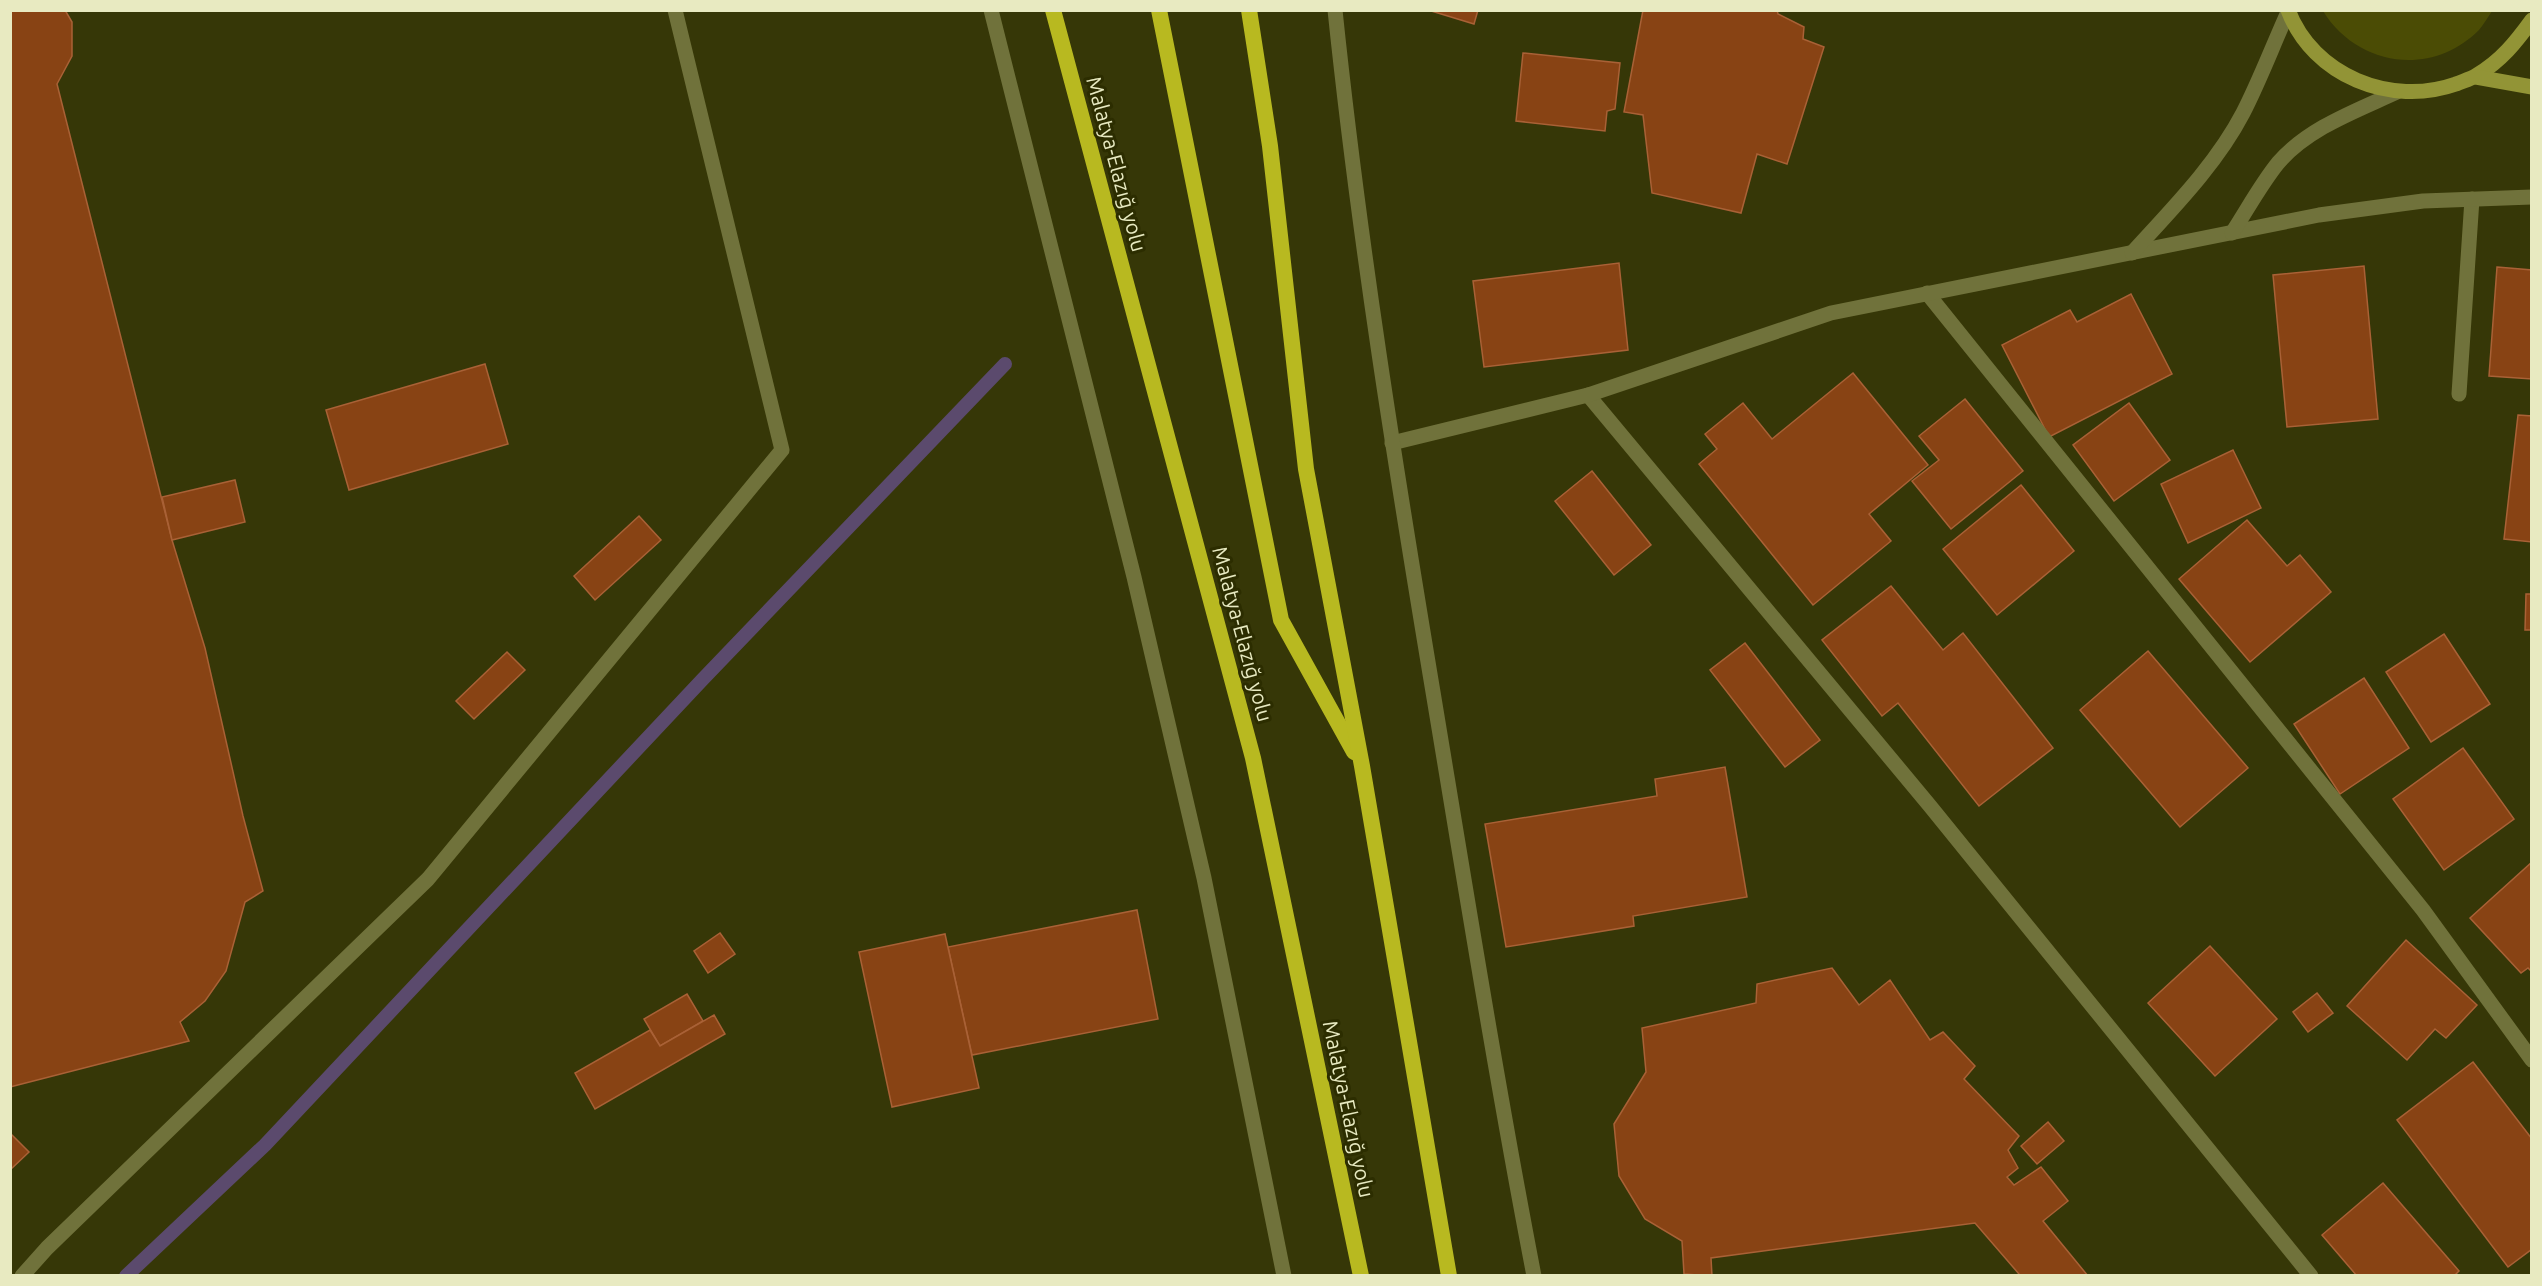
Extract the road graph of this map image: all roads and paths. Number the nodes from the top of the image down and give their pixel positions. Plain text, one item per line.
1 (675, 10) edge
2 (991, 10) edge
3 (1053, 10) edge
4 (1159, 10) edge
5 (1249, 10) edge
6 (1335, 10) edge
7 (2288, 11) edge
8 (2532, 20) edge
9 (2476, 77) junction
10 (2532, 87) edge
11 (2397, 92) junction
12 (2532, 197) edge
13 (2472, 199) junction
14 (2232, 233) junction
15 (2132, 253) junction
16 (1927, 293) junction
17 (2459, 394) dead end
18 (1588, 395) junction
19 (1392, 443) junction
20 (1362, 766) junction
21 (2532, 1059) edge
22 (22, 1275) edge
23 (1284, 1275) edge
24 (1361, 1275) edge
25 (1449, 1275) edge
26 (1534, 1275) edge
27 (2311, 1275) edge

1 - 22 street
2 - 23 street
3 - 24 highway, Malatya-Elazığ yolu
4 - 20 highway
5 - 20 highway
6 - 19 street
7 - 11 main road
7 - 15 street
8 - 9 main road
9 - 10 main road
9 - 11 main road
11 - 14 street
12 - 13 street
13 - 14 street
13 - 17 street
14 - 15 street
15 - 16 street
16 - 18 street
16 - 21 street
18 - 19 street
18 - 27 street
19 - 26 street
20 - 25 highway

